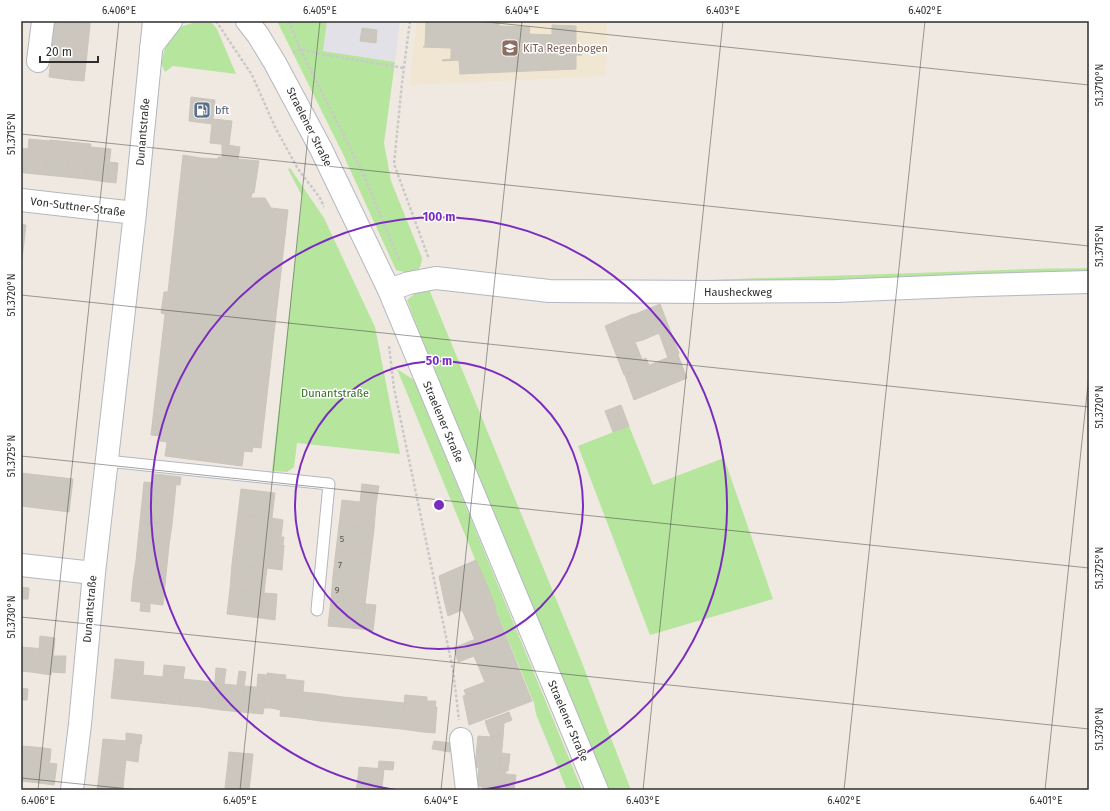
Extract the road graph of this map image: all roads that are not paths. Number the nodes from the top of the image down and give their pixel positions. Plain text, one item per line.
1 (43, 21) edge
2 (154, 21) edge
3 (171, 21) edge
4 (254, 26) edge
5 (151, 47) junction
6 (38, 61) dead end
7 (21, 200) edge
8 (135, 214) junction
9 (1089, 282) edge
10 (389, 290) junction
11 (107, 461) junction
12 (21, 565) edge
13 (94, 574) junction
14 (317, 610) dead end
15 (460, 739) road end
16 (72, 790) edge
17 (467, 790) edge
18 (597, 790) edge

1 - 6 street
2 - 5 street, Dunantstraße
3 - 5 street
4 - 10 street, Straelener Straße
5 - 8 street, Dunantstraße
7 - 8 street, Von-Suttner-Straße
8 - 11 street, Dunantstraße
9 - 10 street, Hausheckweg
10 - 18 street, Straelener Straße
11 - 13 street, Dunantstraße
11 - 14 lane
12 - 13 street
13 - 16 street, Dunantstraße
15 - 17 street

